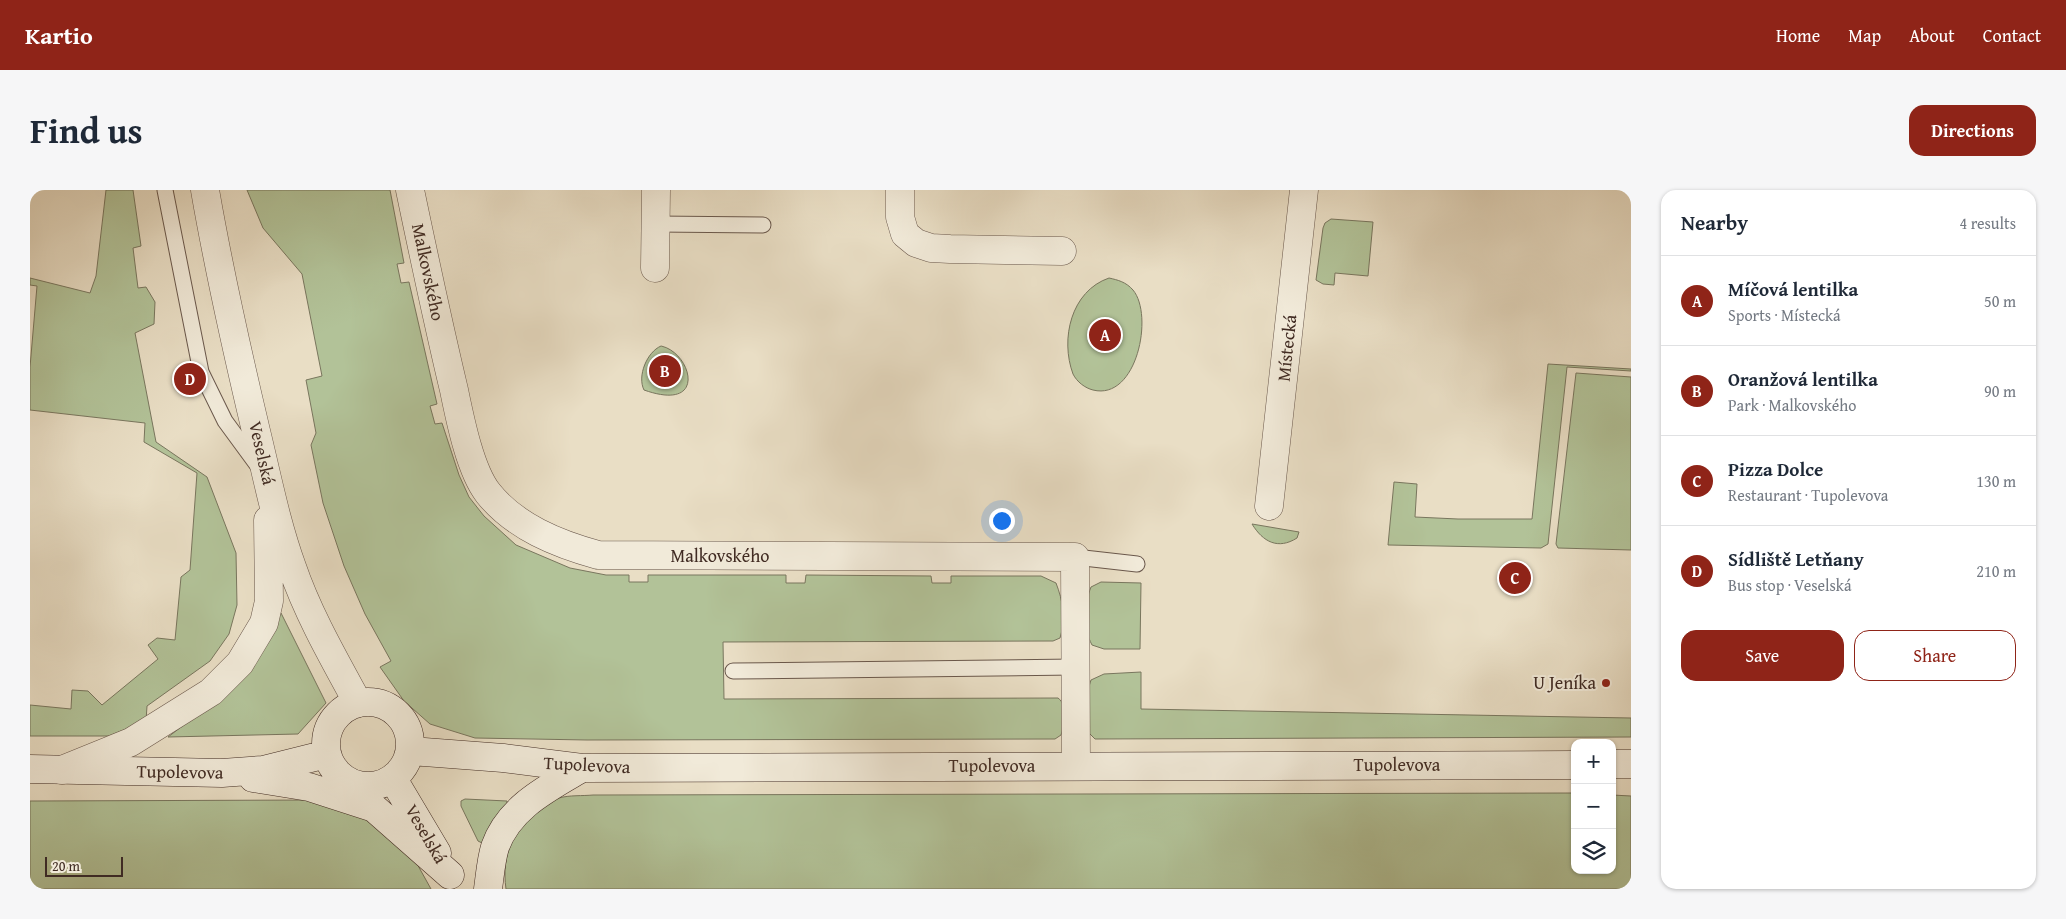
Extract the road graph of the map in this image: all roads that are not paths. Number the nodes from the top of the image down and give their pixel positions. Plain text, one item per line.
1 (165, 190) edge
2 (205, 190) edge
3 (410, 190) edge
4 (656, 190) edge
5 (900, 190) edge
6 (1304, 190) edge
7 (656, 224) junction
8 (763, 225) dead end
9 (1062, 251) dead end
10 (655, 268) dead end
11 (268, 478) junction
12 (1269, 506) dead end
13 (1075, 557) junction
14 (1137, 564) dead end
15 (1075, 668) junction
16 (733, 671) dead end
17 (358, 703) junction
18 (410, 751) junction
19 (327, 754) junction
20 (1616, 764) edge
21 (1631, 764) edge
22 (1571, 765) edge
23 (1076, 766) junction
24 (582, 768) junction
25 (30, 769) edge
26 (62, 770) junction
27 (222, 773) junction
28 (393, 779) junction
29 (454, 882) edge
30 (488, 889) edge

1 - 11 lane
2 - 11 street, Veselská
3 - 13 street, Malkovského
4 - 7 street
5 - 9 street
6 - 12 street, Místecká
7 - 8 lane
7 - 10 street
11 - 17 street, Veselská
11 - 26 street
13 - 14 lane
13 - 15 street
15 - 16 lane
15 - 23 street
17 - 18 street
17 - 19 street
18 - 24 street, Tupolevova
18 - 28 street
19 - 27 street, Tupolevova
19 - 28 street
20 - 21 street
22 - 23 street, Tupolevova
23 - 24 street, Tupolevova
24 - 30 street
25 - 26 street, Tupolevova
26 - 27 street, Tupolevova
27 - 29 street
28 - 29 street, Veselská

